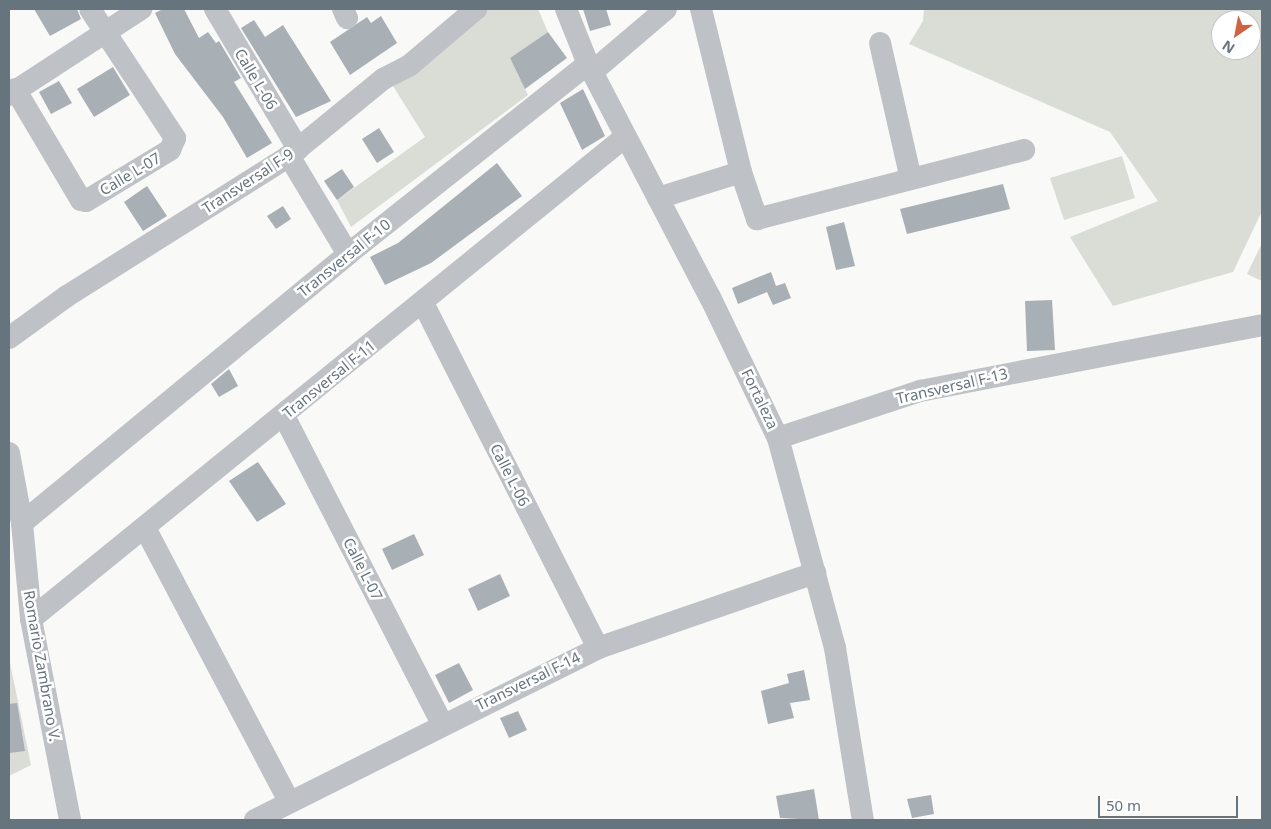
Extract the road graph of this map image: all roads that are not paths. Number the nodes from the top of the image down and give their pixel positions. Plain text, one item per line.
1 (90, 9) edge
2 (141, 9) edge
3 (215, 9) edge
4 (476, 9) edge
5 (566, 9) edge
6 (666, 9) edge
7 (701, 9) edge
8 (104, 31) junction
9 (880, 43) dead end
10 (590, 68) junction
11 (12, 92) edge
12 (625, 137) junction
13 (1024, 150) dead end
14 (293, 152) junction
15 (741, 172) junction
16 (911, 179) junction
17 (658, 198) junction
18 (348, 254) junction
19 (423, 303) junction
20 (1262, 325) edge
21 (9, 338) edge
22 (284, 416) junction
23 (778, 438) junction
24 (9, 453) edge
25 (22, 522) junction
26 (145, 528) junction
27 (815, 573) junction
28 (31, 619) junction
29 (598, 648) junction
30 (442, 723) junction
31 (290, 801) junction
32 (70, 820) edge
33 (255, 820) edge
34 (863, 820) edge

1 - 8 street, Calle L-07
2 - 8 street
3 - 14 street, Calle L-06
4 - 14 street, Transversal F-9
5 - 10 street, Fortaleza
6 - 10 street, Transversal F-10
7 - 15 street
8 - 11 street
8 - 11 street, Calle L-07
9 - 16 street
10 - 12 street, Fortaleza
10 - 18 street, Transversal F-10
12 - 17 street, Fortaleza
12 - 19 street, Transversal F-11
13 - 16 street
14 - 18 street, Calle L-06
14 - 21 street, Transversal F-9
15 - 16 street
15 - 17 street
17 - 23 street, Fortaleza
18 - 25 street, Transversal F-10
19 - 22 street, Transversal F-11
19 - 29 street, Calle L-06
20 - 23 street, Transversal F-13
22 - 26 street, Transversal F-11
22 - 30 street, Calle L-07
23 - 27 street, Fortaleza
24 - 25 street, Romario Zambrano V.
25 - 28 street, Romario Zambrano V.
26 - 28 street, Transversal F-11
26 - 31 street
27 - 29 street, Transversal F-14
27 - 34 street, Fortaleza
28 - 32 street, Romario Zambrano V.
29 - 30 street, Transversal F-14
30 - 31 street, Transversal F-14
31 - 33 street, Transversal F-14

